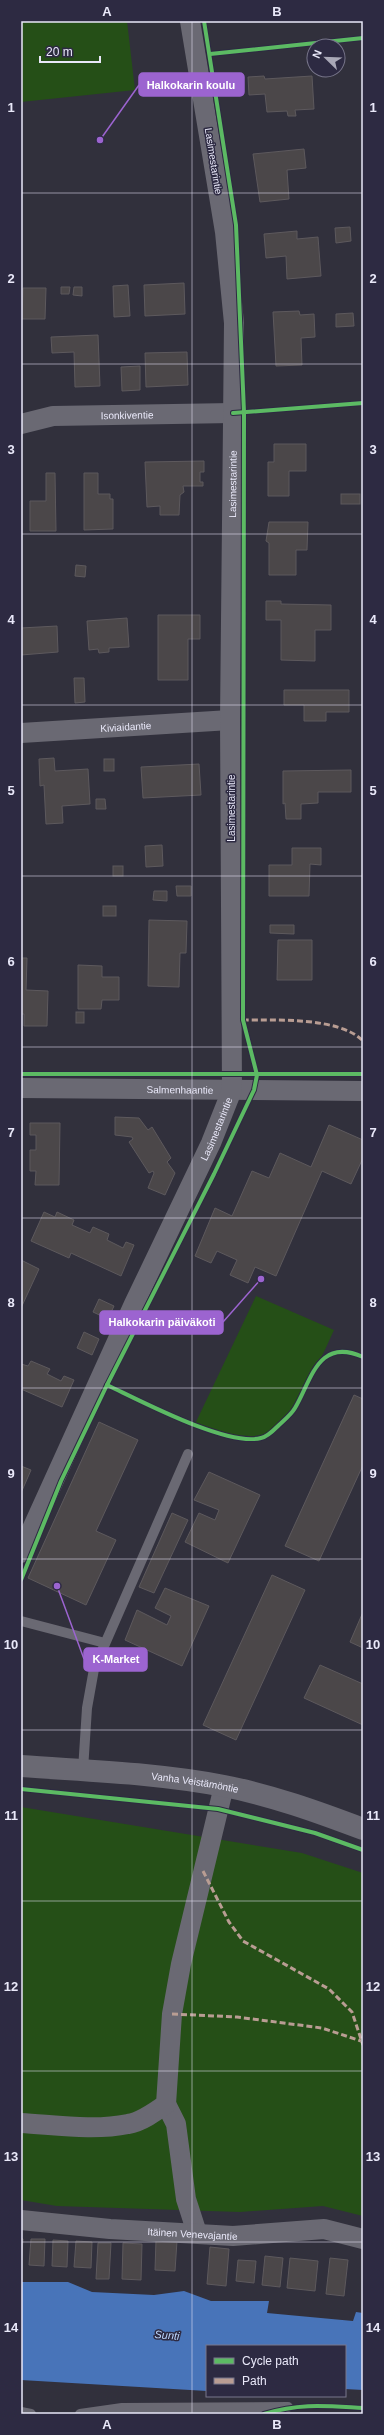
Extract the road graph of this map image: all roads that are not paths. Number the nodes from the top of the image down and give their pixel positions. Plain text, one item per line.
1 (190, 21) edge
2 (233, 413) junction
3 (21, 424) edge
4 (230, 720) junction
5 (21, 733) edge
6 (21, 1088) edge
7 (232, 1090) junction
8 (363, 1091) edge
9 (188, 1454) dead end
10 (24, 1555) edge
11 (21, 1621) edge
12 (105, 1643) junction
13 (21, 1766) edge
14 (83, 1770) junction
15 (224, 1786) junction
16 (363, 1829) edge
17 (166, 2104) junction
18 (21, 2123) edge
19 (21, 2220) edge
20 (197, 2233) junction
21 (363, 2239) edge
22 (288, 2407) dead end
23 (21, 2412) edge
24 (31, 2414) edge
25 (80, 2414) edge

1 - 2 street, Lasimestarintie
2 - 3 street, Isonkiventie
2 - 4 street, Lasimestarintie
4 - 5 street, Kiviaidantie
4 - 7 street, Lasimestarintie
6 - 7 street, Salmenhaantie
7 - 8 street, Salmenhaantie
7 - 10 street, Lasimestarintie
9 - 12 lane
11 - 12 lane
12 - 14 lane
13 - 14 street, Vanha Veistämöntie
14 - 15 street, Vanha Veistämöntie
15 - 16 street, Vanha Veistämöntie
15 - 17 street
17 - 18 street
17 - 20 street
19 - 20 street, Itäinen Venevajantie
20 - 21 street, Itäinen Venevajantie
22 - 25 lane
23 - 24 lane

